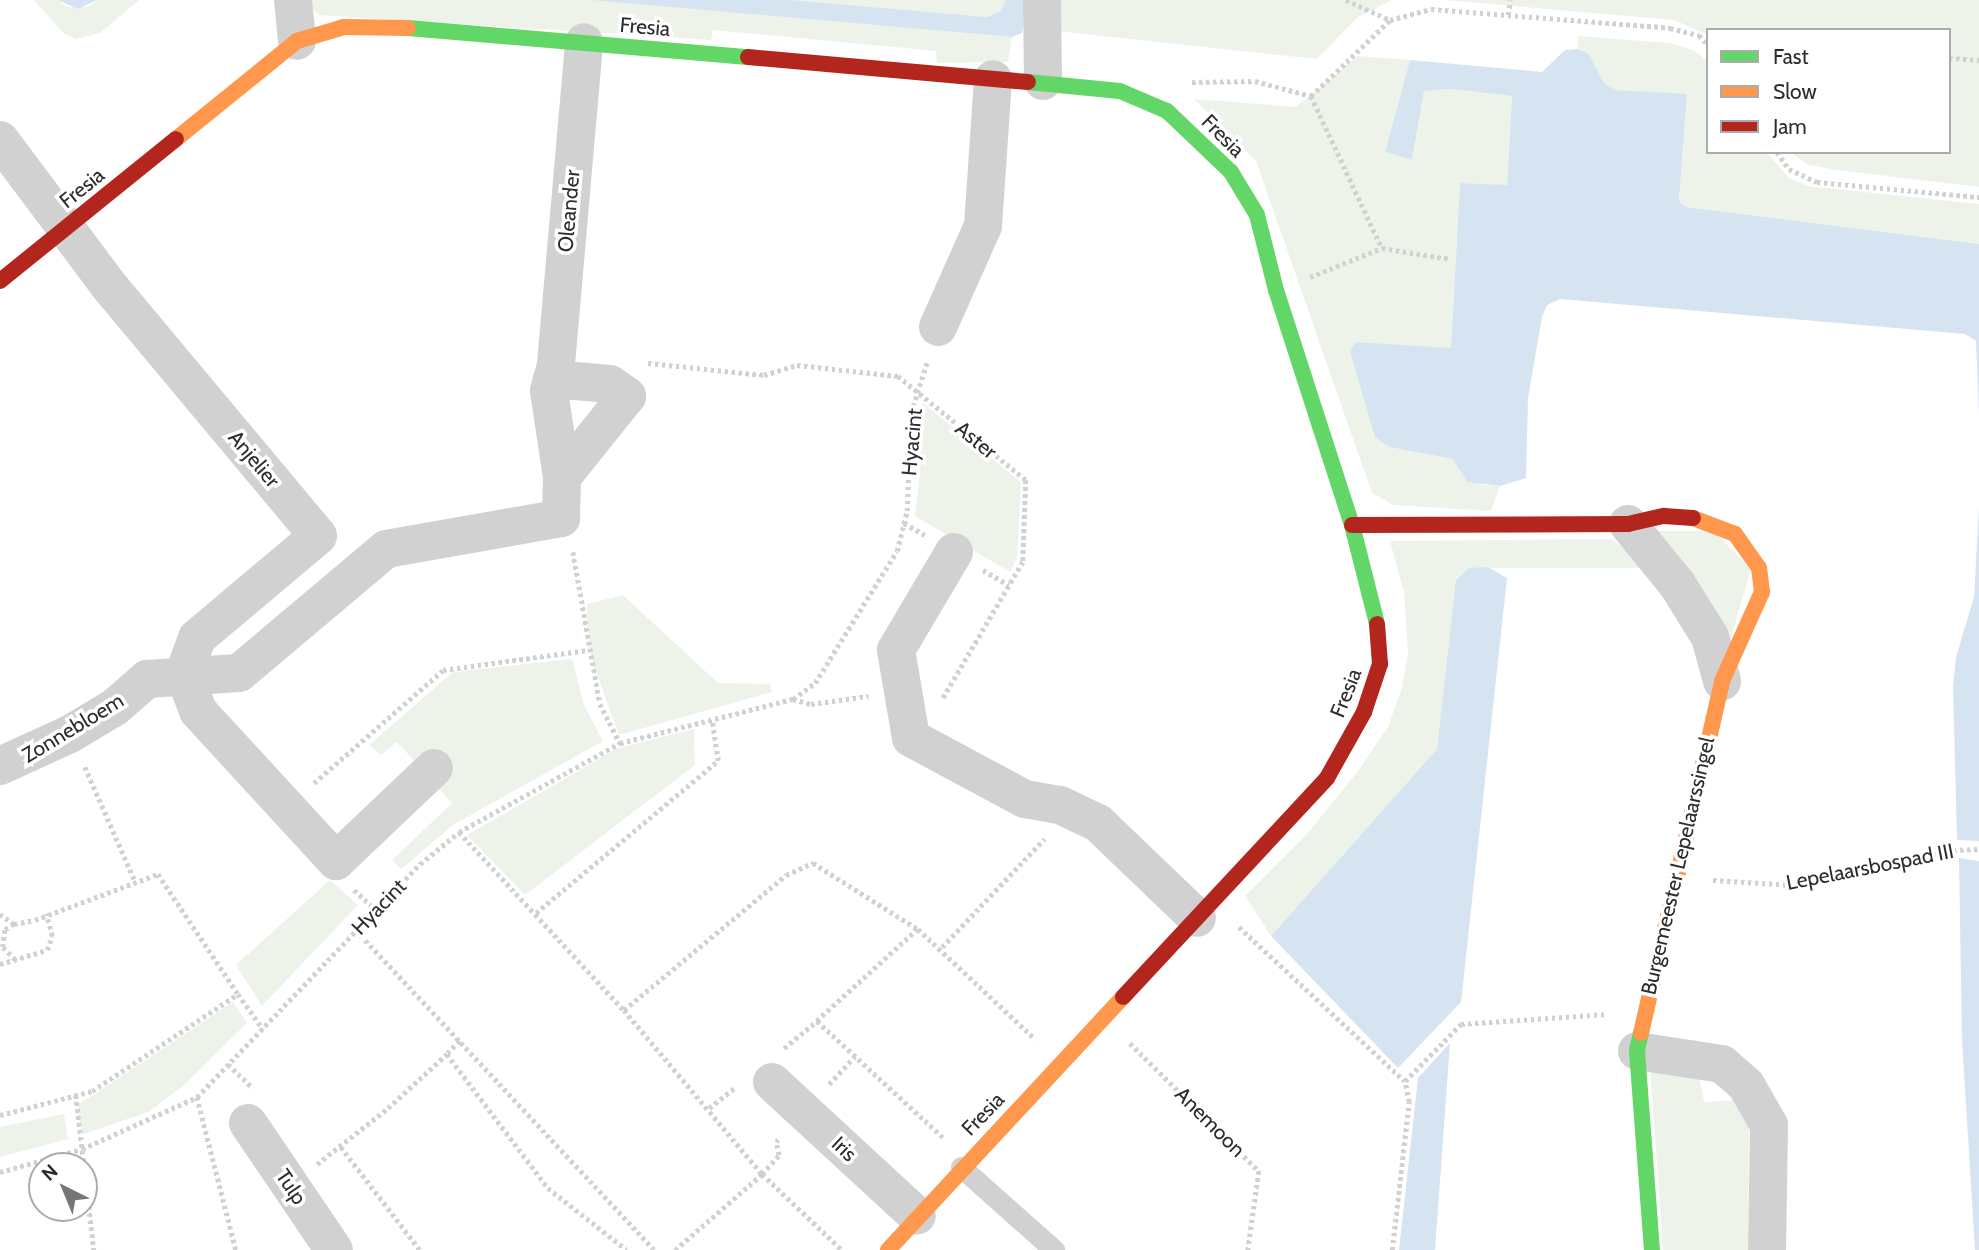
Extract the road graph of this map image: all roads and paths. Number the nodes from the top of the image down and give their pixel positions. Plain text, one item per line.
1 (293, 0) edge
2 (1042, 0) edge
3 (1346, 0) edge
4 (1510, 0) edge
5 (1508, 15) junction
6 (1390, 20) junction
7 (297, 41) junction
8 (584, 42) junction
9 (1706, 43) edge
10 (1951, 58) edge
11 (1979, 60) edge
12 (993, 79) junction
13 (1043, 81) junction
14 (1311, 96) junction
15 (1167, 111) junction
16 (0, 140) edge
17 (1778, 154) edge
18 (1979, 197) edge
19 (65, 229) junction
20 (1382, 248) junction
21 (1450, 259) dead end
22 (0, 281) edge
23 (1276, 290) junction
24 (938, 327) joint
25 (552, 379) junction
26 (918, 393) junction
27 (626, 396) junction
28 (562, 477) junction
29 (1628, 524) junction
30 (1352, 525) junction
31 (572, 541) dead end
32 (954, 552) dead end
33 (588, 650) junction
34 (184, 674) junction
35 (1722, 681) junction
36 (712, 719) junction
37 (70, 734) junction
38 (917, 742) junction
39 (620, 743) junction
40 (0, 766) edge
41 (434, 768) dead end
42 (287, 807) junction
43 (1098, 823) junction
44 (459, 832) junction
45 (1979, 849) edge
46 (1678, 871) junction
47 (135, 881) junction
48 (1204, 910) junction
49 (536, 913) junction
50 (0, 914) edge
51 (46, 914) junction
52 (14, 924) junction
53 (918, 929) junction
54 (356, 930) junction
55 (942, 947) junction
56 (16, 960) junction
57 (0, 964) edge
58 (238, 994) junction
59 (625, 1010) junction
60 (1643, 1013) junction
61 (1103, 1018) junction
62 (262, 1029) junction
63 (460, 1041) junction
64 (1637, 1051) junction
65 (447, 1054) junction
66 (855, 1056) junction
67 (1061, 1064) junction
68 (1405, 1080) junction
69 (772, 1082) dead end
70 (76, 1095) junction
71 (197, 1097) junction
72 (804, 1111) junction
73 (0, 1115) edge
74 (248, 1124) dead end
75 (341, 1147) junction
76 (82, 1149) junction
77 (965, 1163) junction
78 (0, 1172) edge
79 (762, 1174) junction
80 (289, 1185) junction
81 (917, 1216) junction
82 (94, 1250) edge
83 (236, 1250) edge
84 (334, 1250) edge
85 (420, 1250) edge
86 (627, 1250) edge
87 (654, 1250) edge
88 (675, 1250) edge
89 (842, 1250) edge
90 (888, 1250) edge
91 (1054, 1250) edge
92 (1248, 1250) edge
93 (1392, 1250) edge
94 (1652, 1250) edge
95 (1767, 1250) edge

1 - 7 street
2 - 13 street
3 - 6 path
4 - 5 path
5 - 6 path
5 - 9 path
6 - 14 path
7 - 8 street, Fresia
7 - 19 street, Fresia
8 - 12 street, Fresia
8 - 25 street, Oleander
10 - 11 path
12 - 13 street, Fresia
12 - 24 street
13 - 15 street, Fresia
14 - 15 path
14 - 20 path
15 - 23 street, Fresia
16 - 19 street
17 - 18 path
19 - 22 street, Fresia
19 - 34 street, Anjelier
20 - 21 path
20 - 23 path
23 - 30 street, Fresia
24 - 26 path, Hyacint
25 - 27 street
25 - 28 street, Oleander
26 - 27 path, Aster
26 - 36 path, Hyacint
26 - 38 path, Aster
27 - 28 street
28 - 34 street
29 - 30 street, Burgemeester Lepelaarssingel
29 - 35 street, Burgemeester Lepelaarssingel
29 - 35 street, Burgemeester Lepelaarssingel
30 - 48 street, Fresia
31 - 33 path
32 - 38 street
33 - 39 path
33 - 42 path
34 - 37 street, Zonnebloem
34 - 42 street
35 - 46 street, Burgemeester Lepelaarssingel
36 - 39 path, Hyacint
36 - 49 path
37 - 40 street, Zonnebloem
37 - 47 path
38 - 43 street
39 - 44 path, Hyacint
41 - 42 street
43 - 48 street
43 - 55 path
44 - 49 path
44 - 54 path, Hyacint
45 - 46 path, Lepelaarsbospad III
46 - 60 street, Burgemeester Lepelaarssingel
47 - 51 path
47 - 58 path
48 - 61 street, Fresia
48 - 68 path
49 - 59 path
50 - 52 path
51 - 52 path
51 - 56 path
52 - 56 path
53 - 55 path
53 - 59 path
53 - 66 path
54 - 62 path, Hyacint
54 - 63 path
55 - 67 path
56 - 57 path
58 - 62 path
58 - 70 path
59 - 79 path
60 - 64 street, Burgemeester Lepelaarssingel
60 - 68 path
61 - 67 street, Fresia
61 - 92 path, Anemoon
62 - 71 path, Hyacint
63 - 65 path
63 - 87 path
64 - 94 street, Burgemeester Lepelaarssingel
64 - 95 street
65 - 75 path
65 - 86 path
66 - 72 path
66 - 77 path
67 - 77 street, Fresia
68 - 93 path
69 - 72 street, Iris
70 - 73 path
70 - 76 path
71 - 76 path, Hyacint
71 - 83 path
72 - 79 path
72 - 81 street, Iris
74 - 80 street, Tulp
75 - 80 path
75 - 85 path
76 - 78 path, Hyacint
76 - 82 path
77 - 81 street, Fresia
77 - 91 lane
79 - 88 path
79 - 89 path
80 - 84 street, Tulp
81 - 90 street, Fresia

